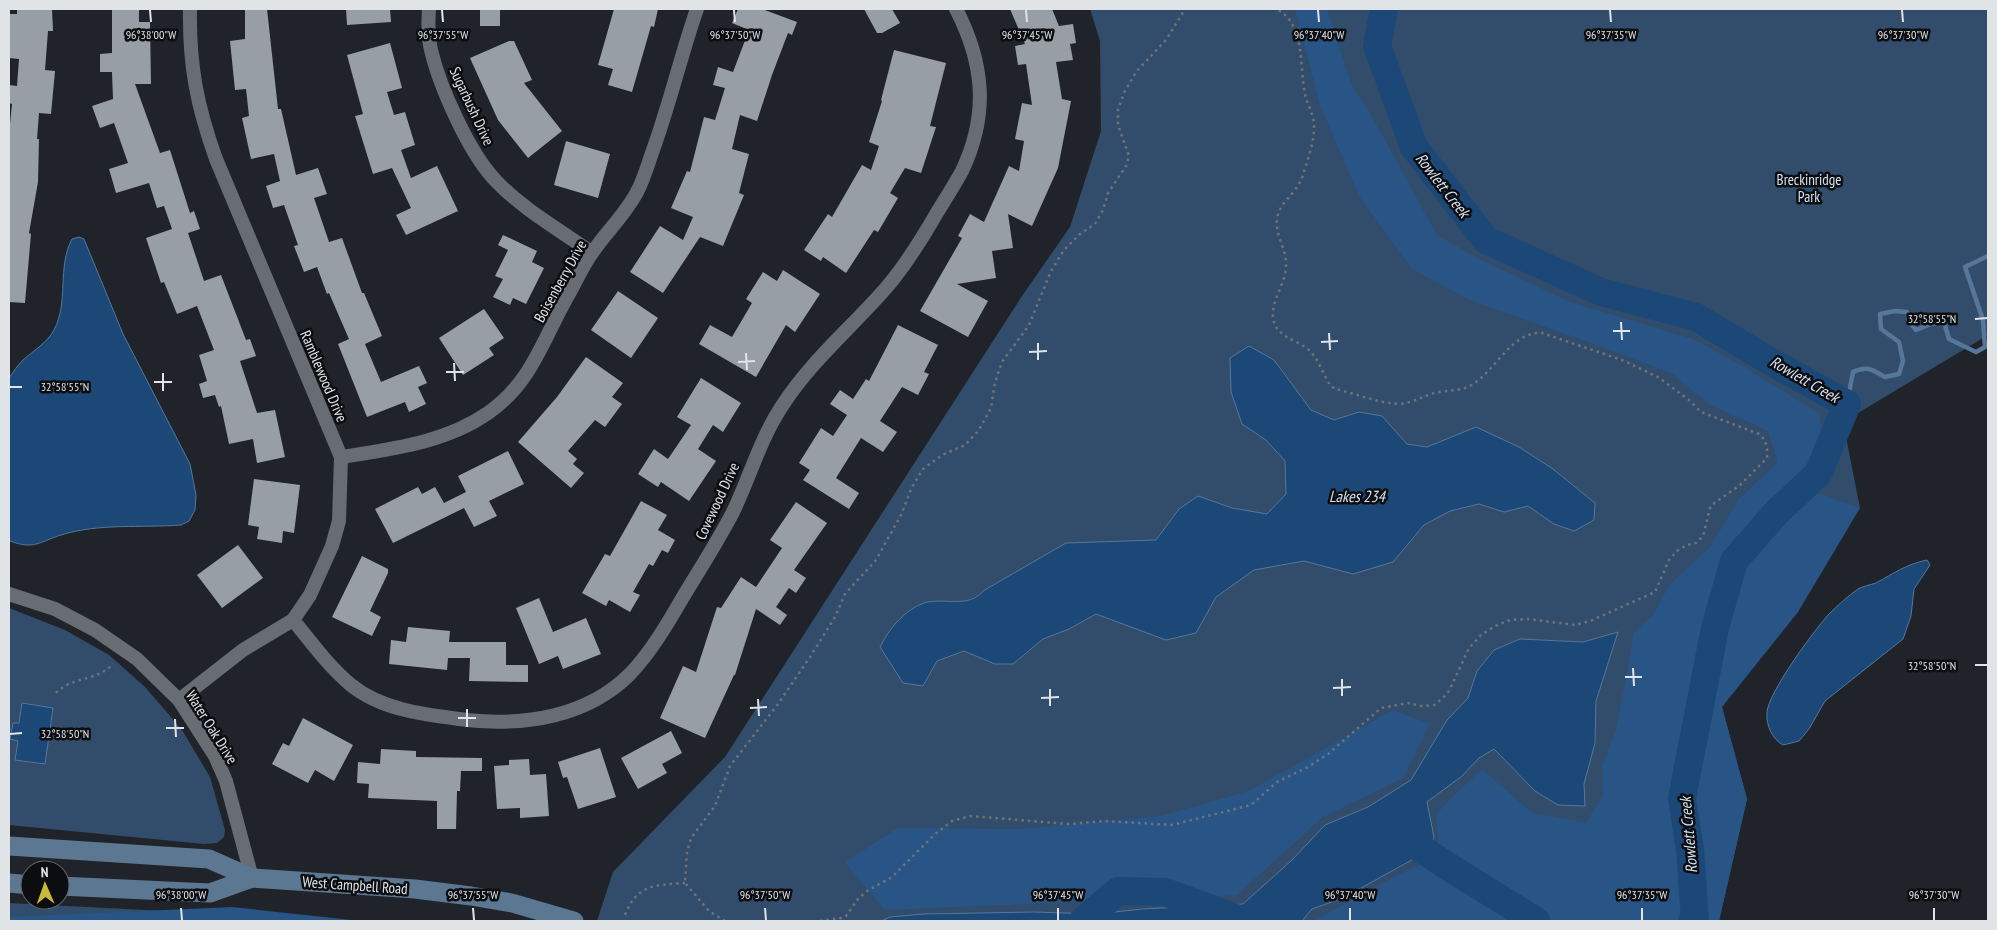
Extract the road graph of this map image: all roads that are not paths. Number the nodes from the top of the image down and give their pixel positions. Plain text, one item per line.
1 (190, 9) edge
2 (429, 9) edge
3 (697, 9) edge
4 (956, 9) edge
5 (592, 253) junction
6 (340, 457) junction
7 (9, 594) edge
8 (294, 620) junction
9 (179, 700) junction
10 (9, 846) edge
11 (252, 878) junction
12 (70, 886) edge
13 (574, 921) edge

1 - 6 street, Ramblewood Drive
2 - 5 street, Sugarbush Drive
3 - 5 street, Boisenberry Drive
4 - 8 street, Covewood Drive
5 - 6 street, Boisenberry Drive
6 - 8 street, Ramblewood Drive
7 - 9 street, Water Oak Drive
8 - 9 street, Ramblewood Drive
9 - 11 street, Water Oak Drive
10 - 11 main road, West Campbell Road
11 - 12 main road, West Campbell Road
11 - 13 main road, West Campbell Road

